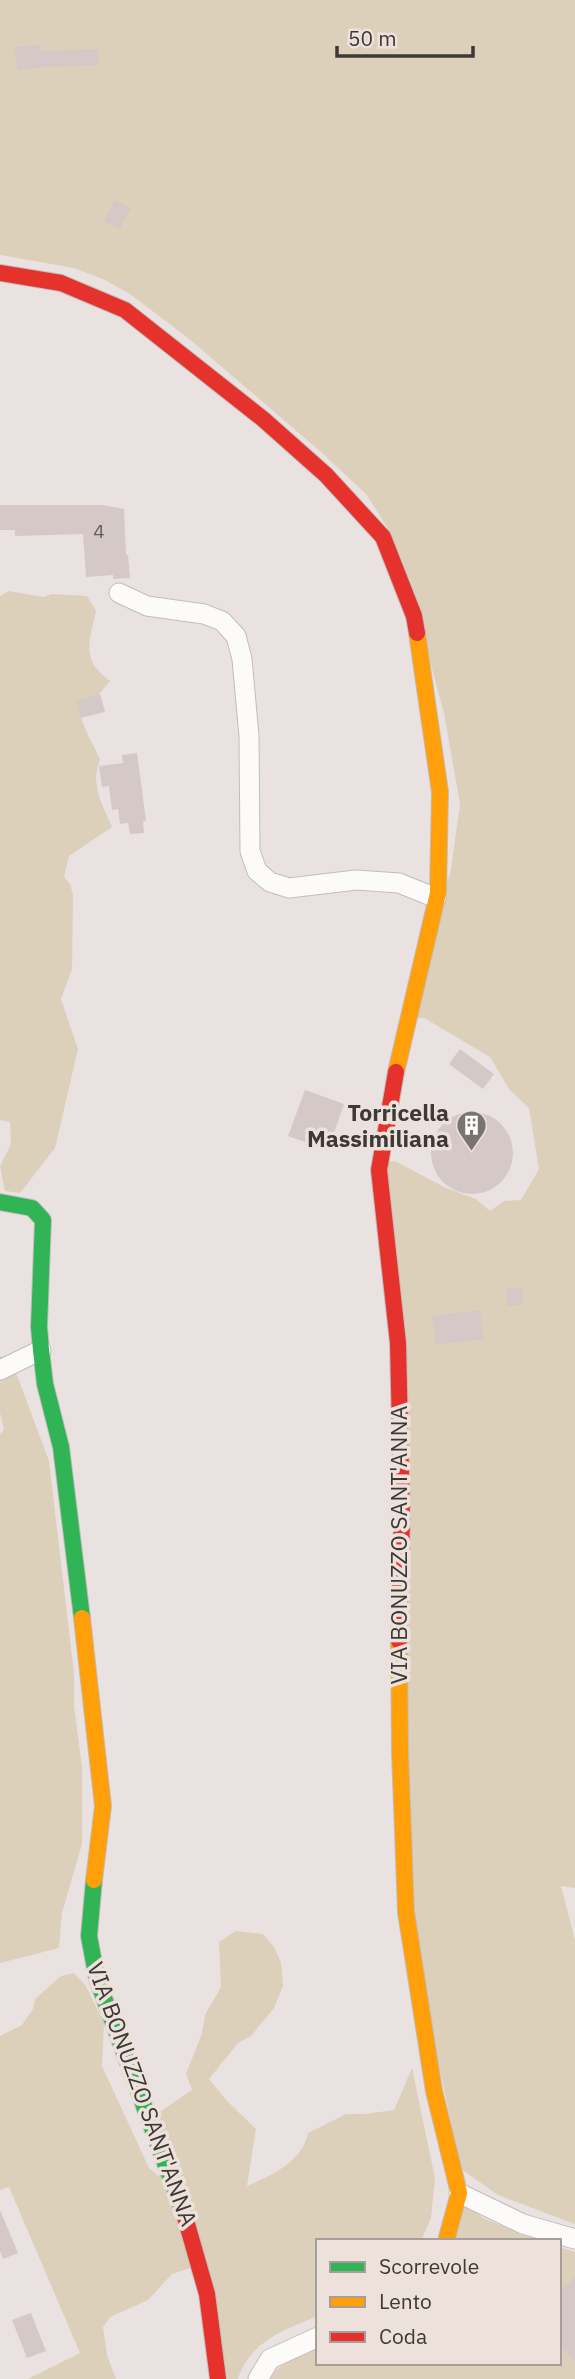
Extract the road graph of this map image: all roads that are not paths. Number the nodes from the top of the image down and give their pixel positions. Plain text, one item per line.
1 (0, 273) edge
2 (119, 593) dead end
3 (436, 898) junction
4 (0, 1202) edge
5 (41, 1350) junction
6 (0, 1370) edge
7 (459, 2193) junction
8 (447, 2239) edge
9 (575, 2239) edge
10 (316, 2338) edge
11 (218, 2379) edge
12 (258, 2379) edge

1 - 3 street, VIA BONUZZO SANT'ANNA
2 - 3 street
3 - 7 street, VIA BONUZZO SANT'ANNA
4 - 5 street, VIA BONUZZO SANT'ANNA
5 - 6 street
5 - 11 street, VIA BONUZZO SANT'ANNA
7 - 8 street, VIA BONUZZO SANT'ANNA
7 - 9 street
10 - 12 street

